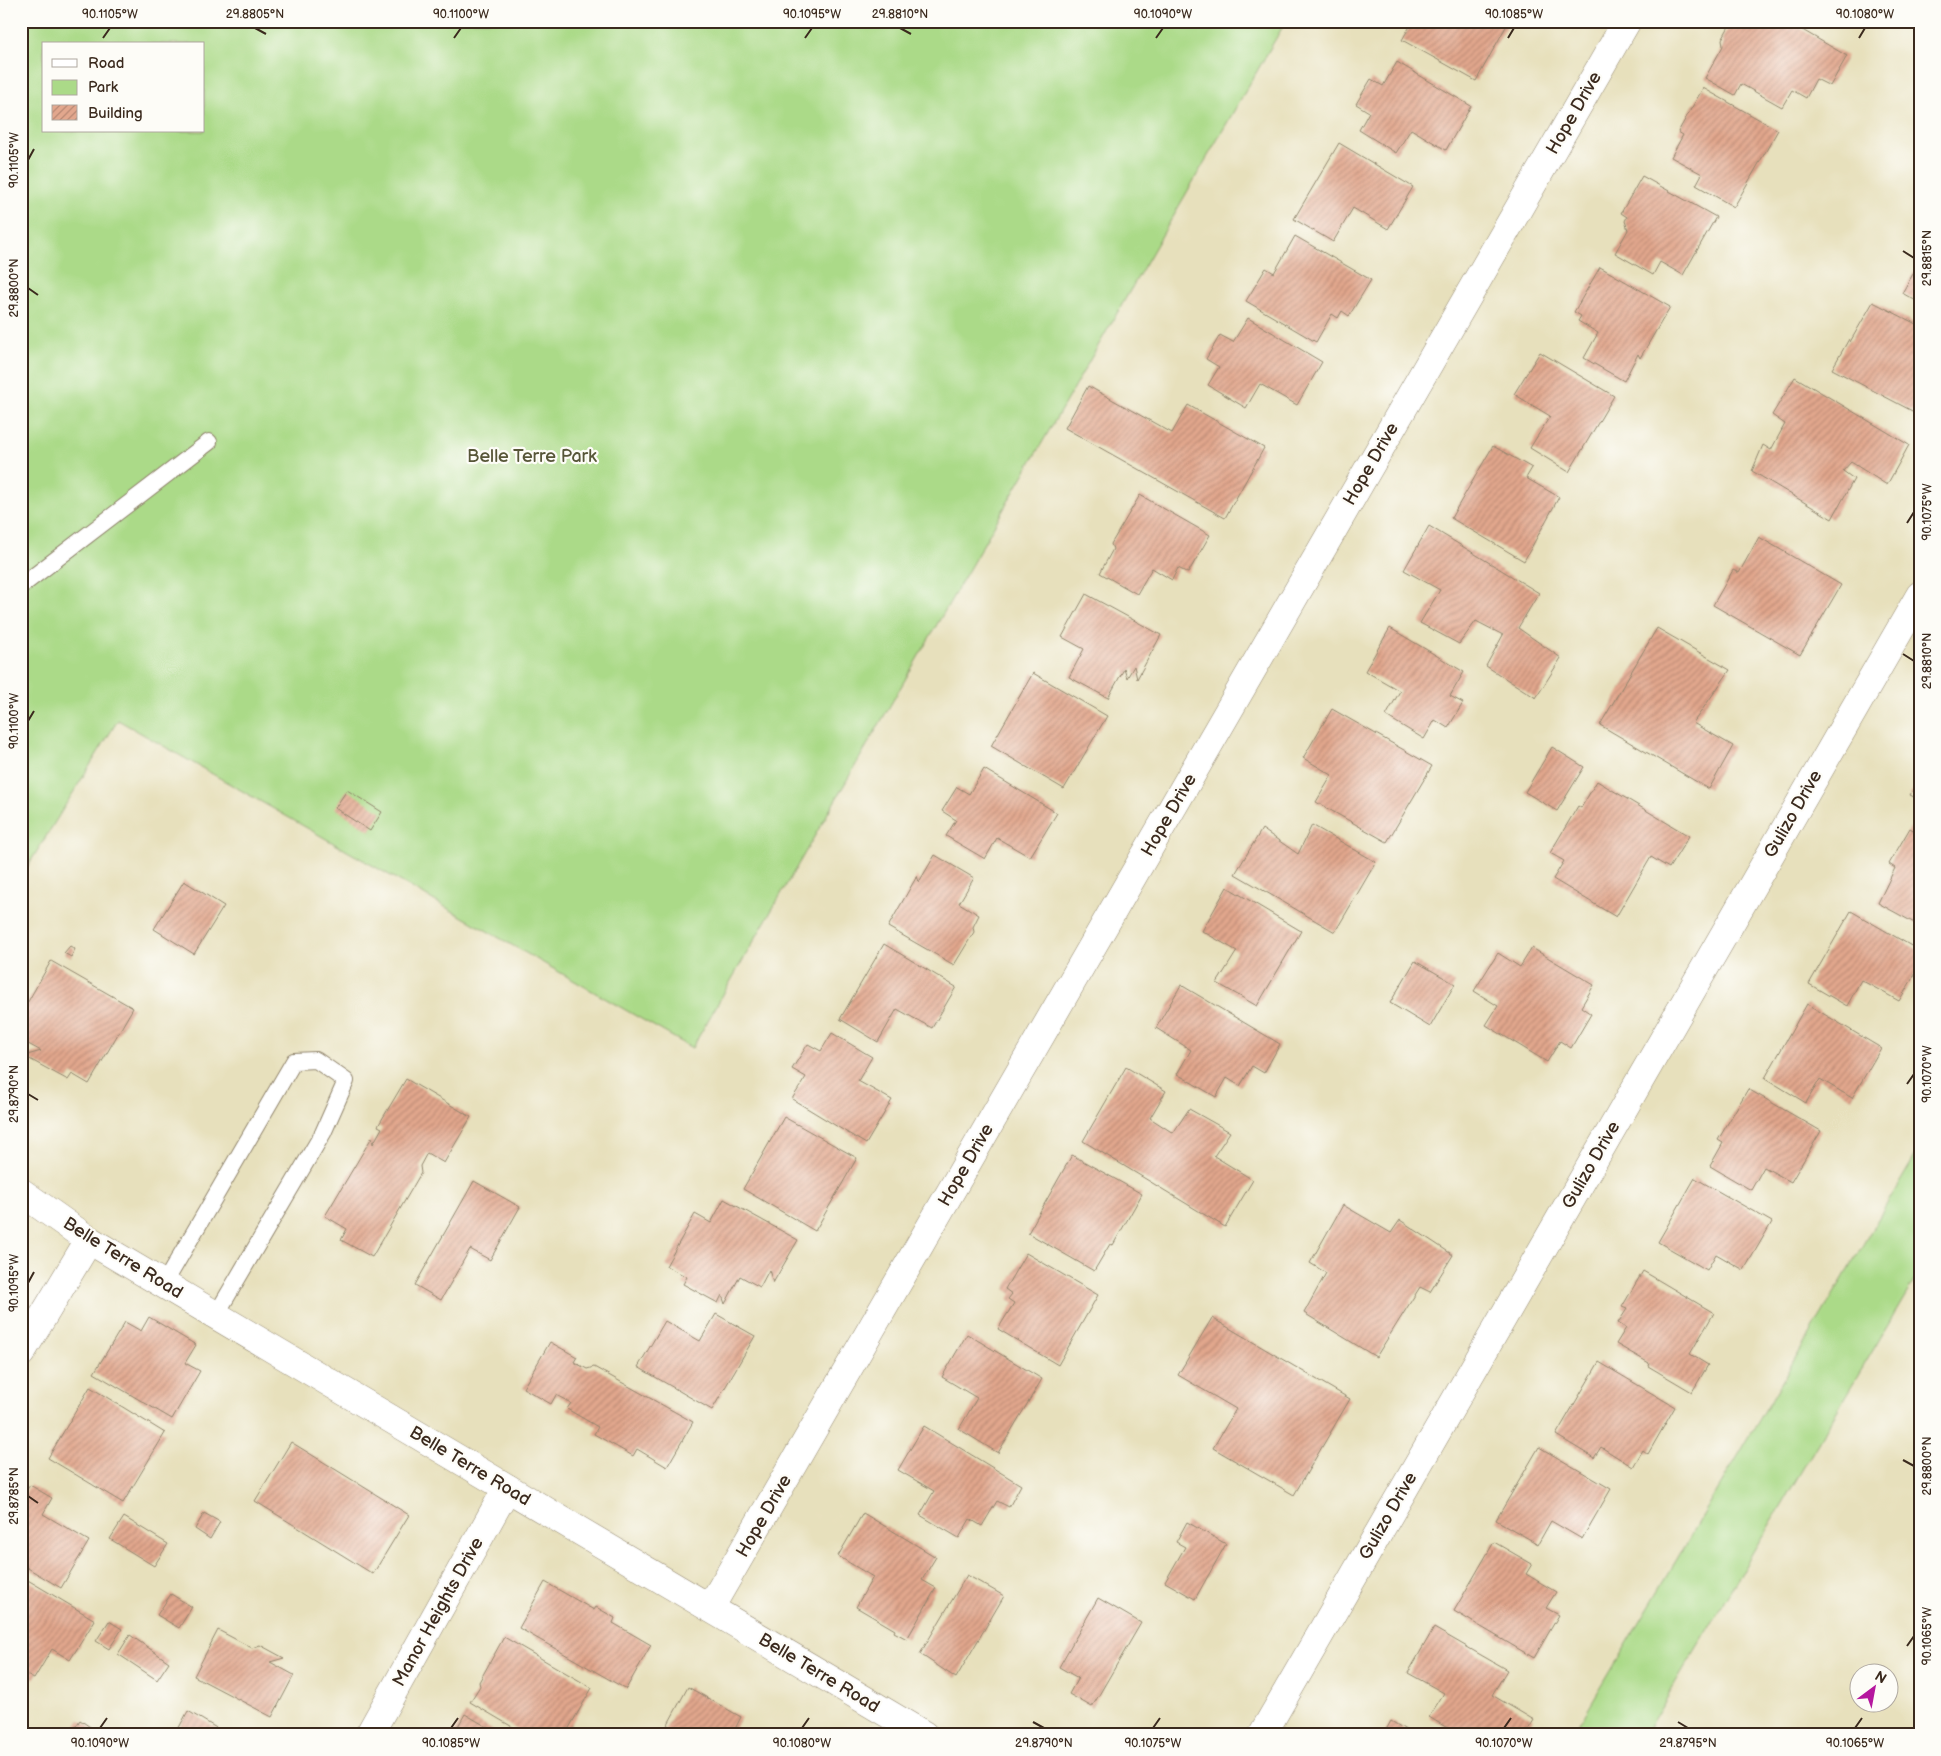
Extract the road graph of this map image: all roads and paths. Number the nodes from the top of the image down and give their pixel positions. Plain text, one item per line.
1 (1627, 21) edge
2 (209, 442) dead end
3 (21, 584) edge
4 (1920, 595) edge
5 (21, 1192) edge
6 (89, 1240) junction
7 (164, 1284) junction
8 (216, 1315) junction
9 (21, 1352) edge
10 (507, 1488) junction
11 (710, 1608) junction
12 (368, 1735) edge
13 (924, 1735) edge
14 (1262, 1735) edge

1 - 11 street, Hope Drive
2 - 3 lane
4 - 14 street, Gulizo Drive
5 - 6 street, Belle Terre Road
6 - 7 street, Belle Terre Road
6 - 9 street
7 - 8 street, Belle Terre Road
7 - 8 lane
8 - 10 street, Belle Terre Road
10 - 11 street, Belle Terre Road
10 - 12 street, Manor Heights Drive
11 - 13 street, Belle Terre Road

